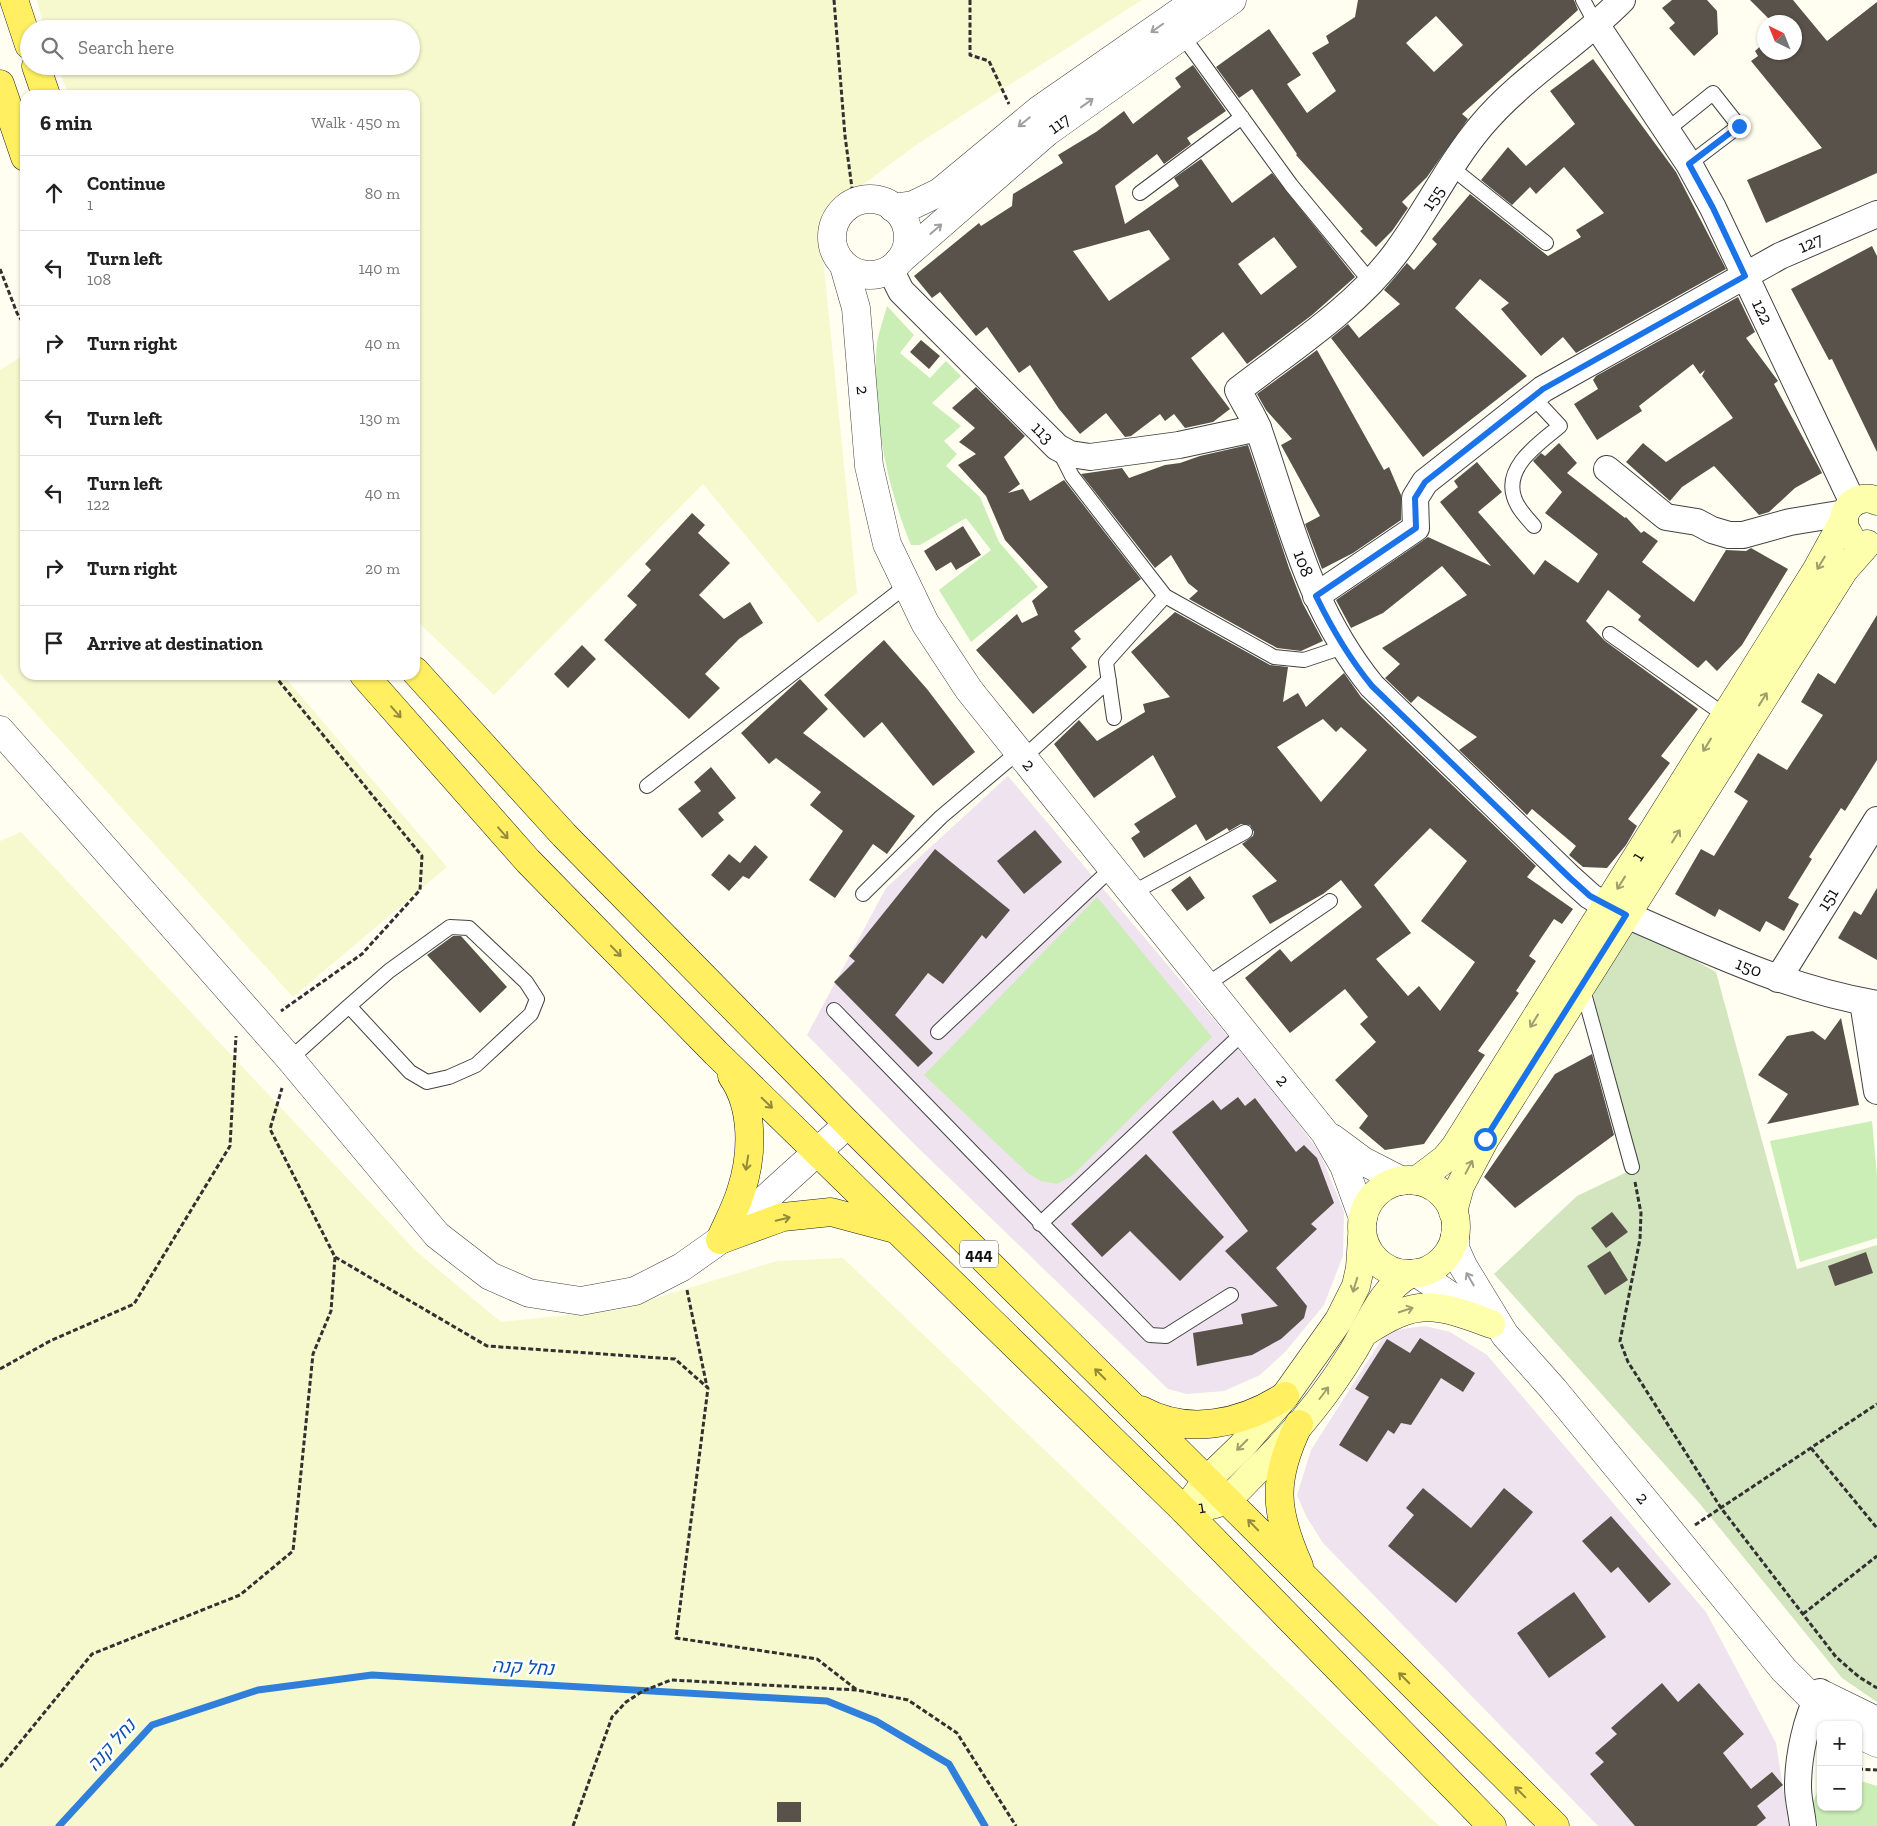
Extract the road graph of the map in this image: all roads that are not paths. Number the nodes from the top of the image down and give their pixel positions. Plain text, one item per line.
1 (14, 0) edge
2 (1197, 0) edge
3 (1232, 0) edge
4 (1583, 0) edge
5 (1622, 0) edge
6 (21, 20) edge
7 (1597, 26) junction
8 (1182, 35) junction
9 (39, 75) edge
10 (0, 84) edge
11 (44, 90) edge
12 (1242, 117) junction
13 (1667, 130) junction
14 (20, 142) edge
15 (1689, 164) junction
16 (1452, 168) junction
17 (1140, 193) dead end
18 (893, 208) junction
19 (1877, 214) edge
20 (1546, 243) dead end
21 (844, 266) junction
22 (889, 268) junction
23 (1745, 276) junction
24 (1370, 281) junction
25 (858, 338) junction
26 (1238, 390) joint
27 (1532, 396) junction
28 (1258, 428) junction
29 (1057, 447) junction
30 (1607, 469) dead end
31 (1862, 506) edge
32 (1534, 526) dead end
33 (1872, 542) edge
34 (906, 586) junction
35 (1165, 596) junction
36 (1316, 596) junction
37 (1610, 634) dead end
38 (1343, 647) junction
39 (420, 677) edge
40 (368, 680) edge
41 (1109, 680) junction
42 (1726, 716) junction
43 (1114, 718) dead end
44 (0, 730) edge
45 (1021, 755) junction
46 (647, 786) dead end
47 (1877, 820) edge
48 (1245, 832) dead end
49 (1112, 868) junction
50 (1132, 893) junction
51 (863, 894) dead end
52 (1330, 901) dead end
53 (1616, 910) junction
54 (1778, 979) junction
55 (1206, 985) junction
56 (1582, 985) junction
57 (1870, 1003) edge
58 (349, 1006) junction
59 (834, 1010) dead end
60 (938, 1032) dead end
61 (1244, 1032) junction
62 (716, 1053) junction
63 (290, 1059) junction
64 (1877, 1091) edge
65 (848, 1124) junction
66 (1325, 1132) junction
67 (818, 1153) junction
68 (1632, 1167) road end
69 (1409, 1181) junction
70 (1040, 1224) junction
71 (1454, 1224) junction
72 (1362, 1227) junction
73 (895, 1229) junction
74 (720, 1240) junction
75 (1414, 1273) junction
76 (1231, 1295) dead end
77 (1498, 1329) junction
78 (1364, 1333) junction
79 (1285, 1396) junction
80 (1130, 1404) junction
81 (1300, 1424) junction
82 (1207, 1480) junction
83 (1228, 1499) junction
84 (1184, 1510) junction
85 (1305, 1579) junction
86 (1817, 1696) junction
87 (1840, 1721) edge
88 (1877, 1721) edge
89 (1862, 1736) edge
90 (1877, 1743) edge
91 (1492, 1826) edge
92 (1555, 1826) edge
93 (1803, 1826) edge

1 - 6 main road
2 -> 18 street, 117
3 - 8 street, 117
4 - 7 lane
5 - 7 street, 155
7 - 13 street, 122
7 - 16 street, 155
8 - 12 lane
22 -> 8 street, 117
9 - 11 main road
10 - 14 main road
12 - 17 lane
12 - 24 lane
13 - 15 street, 122
13 - 15 lane
15 - 23 street, 122
16 - 20 lane
16 - 24 street, 155
18 - 21 street
18 - 22 street
19 - 23 street, 127
21 - 22 street
21 - 25 street, 2
22 - 25 street, 2
22 - 29 street, 113
23 - 27 street, 127
23 - 31 street, 122
24 - 26 street, 155
25 - 34 street, 2
26 - 28 street, 108
27 - 32 lane
27 - 36 street, 127
28 - 29 street, 113
28 - 36 street, 108
29 - 35 lane
30 - 31 street
31 - 33 main road
31 -> 42 main road, 1
53 -> 33 main road, 1
34 - 45 street, 2
34 - 46 lane
35 - 38 lane
35 - 41 lane
36 - 38 street, 108
37 - 42 lane
38 - 53 street, 108
39 - 65 main road, 444
40 -> 62 main road, 444
41 - 43 lane
41 - 45 lane
42 -> 53 main road, 1
44 - 63 street
45 - 49 street, 2
45 - 51 lane
47 - 54 street, 151
48 - 50 lane
49 - 50 street, 2
49 - 60 lane
50 - 55 street, 2
52 - 55 lane
53 - 54 street, 150
53 - 56 main road, 1
53 -> 69 main road, 1
54 - 57 street, 150
55 - 61 street, 2
56 - 68 lane
71 -> 56 main road, 1
57 - 64 street
58 - 58 lane
58 - 63 lane
59 - 70 lane
61 - 66 street, 2
61 - 70 lane
62 -> 67 main road, 444
62 -> 74 main road
63 - 74 street
65 - 67 street
80 -> 65 main road, 444
66 - 69 street, 2
66 - 72 street, 2
67 - 73 main road, 444
67 - 74 street
69 - 71 main road
69 - 72 main road
70 - 76 lane
71 - 75 main road
77 -> 71 street, 2
72 - 75 main road
72 -> 79 main road, 1
74 -> 73 main road
73 - 84 main road, 444
75 - 77 street, 2
75 - 78 main road, 1
78 -> 77 main road
77 - 86 street, 2
81 -> 78 main road, 1
79 - 80 main road
79 -> 82 main road, 1
80 - 82 main road, 444
81 - 83 main road, 1
81 - 85 main road
82 - 83 main road, 444
82 - 84 main road, 1
83 - 84 main road, 1
85 -> 83 main road, 444
84 - 91 main road, 444
92 -> 85 main road, 444
86 - 87 street, 2
86 - 88 street, 2
86 - 93 street
89 - 90 street

